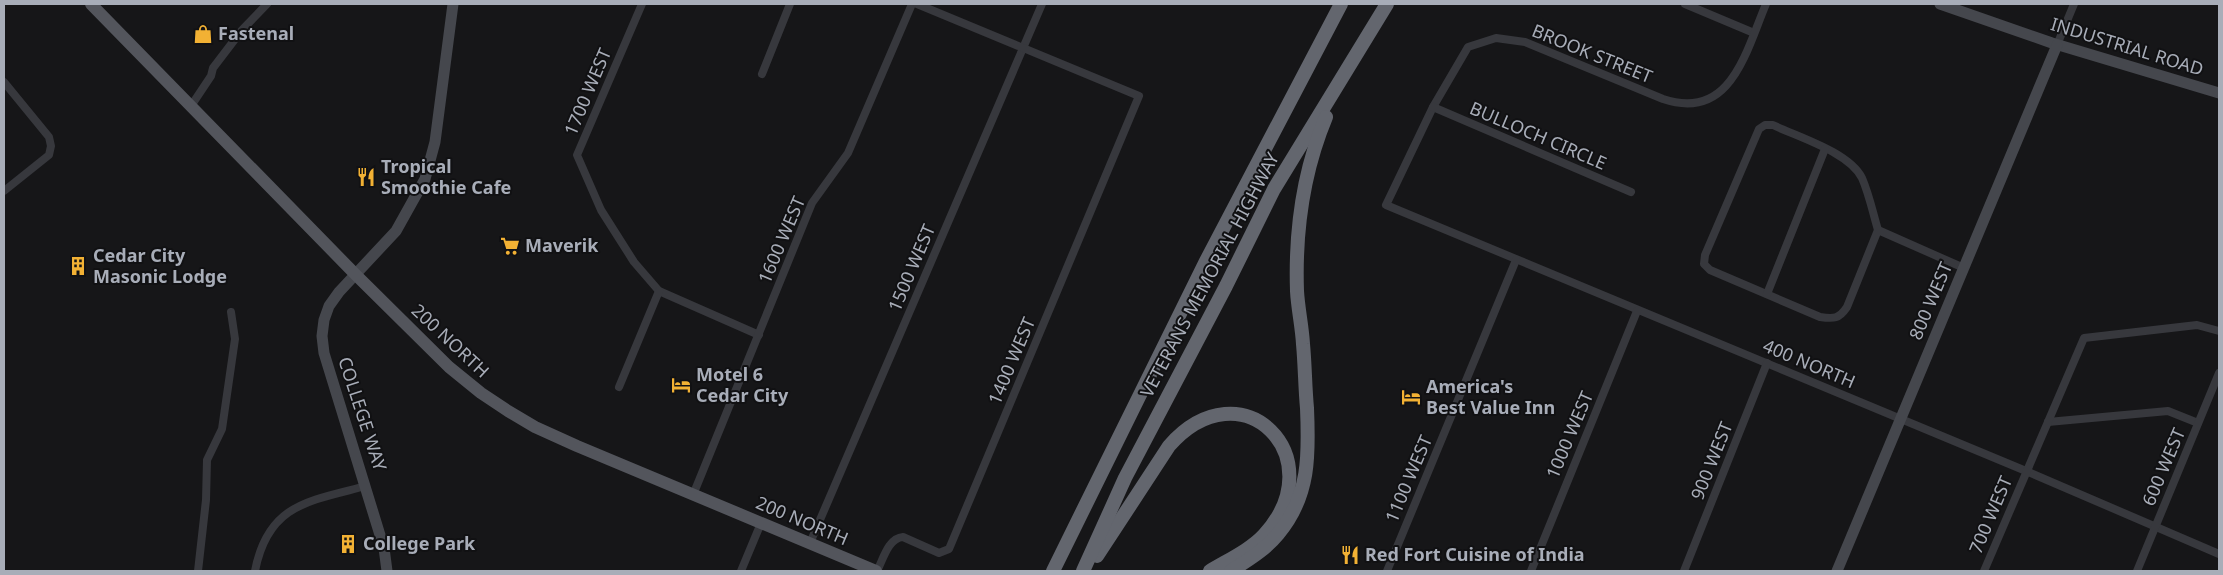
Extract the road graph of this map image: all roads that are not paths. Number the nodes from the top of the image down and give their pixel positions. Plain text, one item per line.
1 (91, 4) edge
2 (267, 4) edge
3 (453, 4) edge
4 (642, 4) edge
5 (790, 4) edge
6 (912, 4) edge
7 (917, 4) edge
8 (1042, 4) edge
9 (1341, 4) edge
10 (1386, 4) edge
11 (1685, 4) edge
12 (1766, 4) edge
13 (1940, 4) edge
14 (2074, 4) edge
15 (1373, 28) junction
16 (1754, 33) junction
17 (2057, 45) junction
18 (1023, 49) junction
19 (762, 74) dead end
20 (4, 82) edge
21 (2219, 93) edge
22 (191, 106) junction
23 (1432, 107) junction
24 (1826, 149) junction
25 (4, 191) edge
26 (1631, 192) dead end
27 (1386, 205) joint
28 (1878, 230) junction
29 (1516, 260) junction
30 (1964, 268) junction
31 (356, 275) junction
32 (659, 291) junction
33 (1768, 294) junction
34 (1638, 311) junction
35 (231, 312) dead end
36 (2219, 331) edge
37 (759, 335) junction
38 (1767, 363) junction
39 (2219, 373) edge
40 (619, 387) dead end
41 (1901, 419) junction
42 (2048, 422) junction
43 (2198, 423) junction
44 (2026, 471) junction
45 (366, 486) junction
46 (693, 494) junction
47 (761, 523) junction
48 (2155, 528) junction
49 (810, 543) junction
50 (2219, 554) edge
51 (198, 571) edge
52 (255, 571) edge
53 (387, 571) edge
54 (741, 571) edge
55 (877, 571) edge
56 (1052, 571) edge
57 (1083, 571) edge
58 (1087, 571) edge
59 (1210, 571) edge
60 (1231, 571) edge
61 (1387, 571) edge
62 (1531, 571) edge
63 (1684, 571) edge
64 (1837, 571) edge
65 (1984, 571) edge
66 (2137, 571) edge

1 - 22 main road, 200 NORTH
2 - 22 street
3 - 31 street, COLLEGE WAY
4 - 32 street, 1700 WEST
5 - 19 street
6 - 37 street, 1600 WEST
7 - 18 street
8 - 18 street, 1500 WEST
9 - 56 highway, VETERANS MEMORIAL HIGHWAY
10 - 15 highway, VETERANS MEMORIAL HIGHWAY
11 - 16 street
12 - 16 street, BROOK STREET
13 - 17 street, INDUSTRIAL ROAD
14 - 17 street
15 - 57 highway, VETERANS MEMORIAL HIGHWAY
15 - 60 highway
16 - 23 street, BROOK STREET
17 - 21 street, INDUSTRIAL ROAD
17 - 30 street, 800 WEST
18 - 49 street, 1500 WEST
18 - 55 street, 1400 WEST
20 - 25 street
22 - 31 main road, 200 NORTH
23 - 26 street, BULLOCH CIRCLE
23 - 27 street, BROOK STREET
24 - 28 street
24 - 33 street
24 - 33 street
27 - 29 street, 400 NORTH
28 - 30 street
28 - 33 street
29 - 34 street, 400 NORTH
29 - 61 street, 1100 WEST
30 - 41 street, 800 WEST
31 - 45 street, COLLEGE WAY
31 - 46 main road, 200 NORTH
32 - 37 street, 1700 WEST
32 - 40 street
34 - 38 street, 400 NORTH
34 - 62 street, 1000 WEST
35 - 51 street
36 - 42 street, 700 WEST
37 - 46 street, 1600 WEST
38 - 41 street, 400 NORTH
38 - 63 street, 900 WEST
39 - 43 street, 600 WEST
41 - 44 street, 400 NORTH
41 - 64 street, 800 WEST
42 - 43 street
42 - 44 street, 700 WEST
43 - 48 street, 600 WEST
44 - 48 street, 400 NORTH
44 - 65 street, 700 WEST
45 - 52 street
45 - 53 street, COLLEGE WAY
46 - 47 main road, 200 NORTH
47 - 49 main road, 200 NORTH
47 - 54 street
48 - 50 street, 400 NORTH
48 - 66 street, 600 WEST
49 - 55 main road, 200 NORTH
58 - 59 highway

